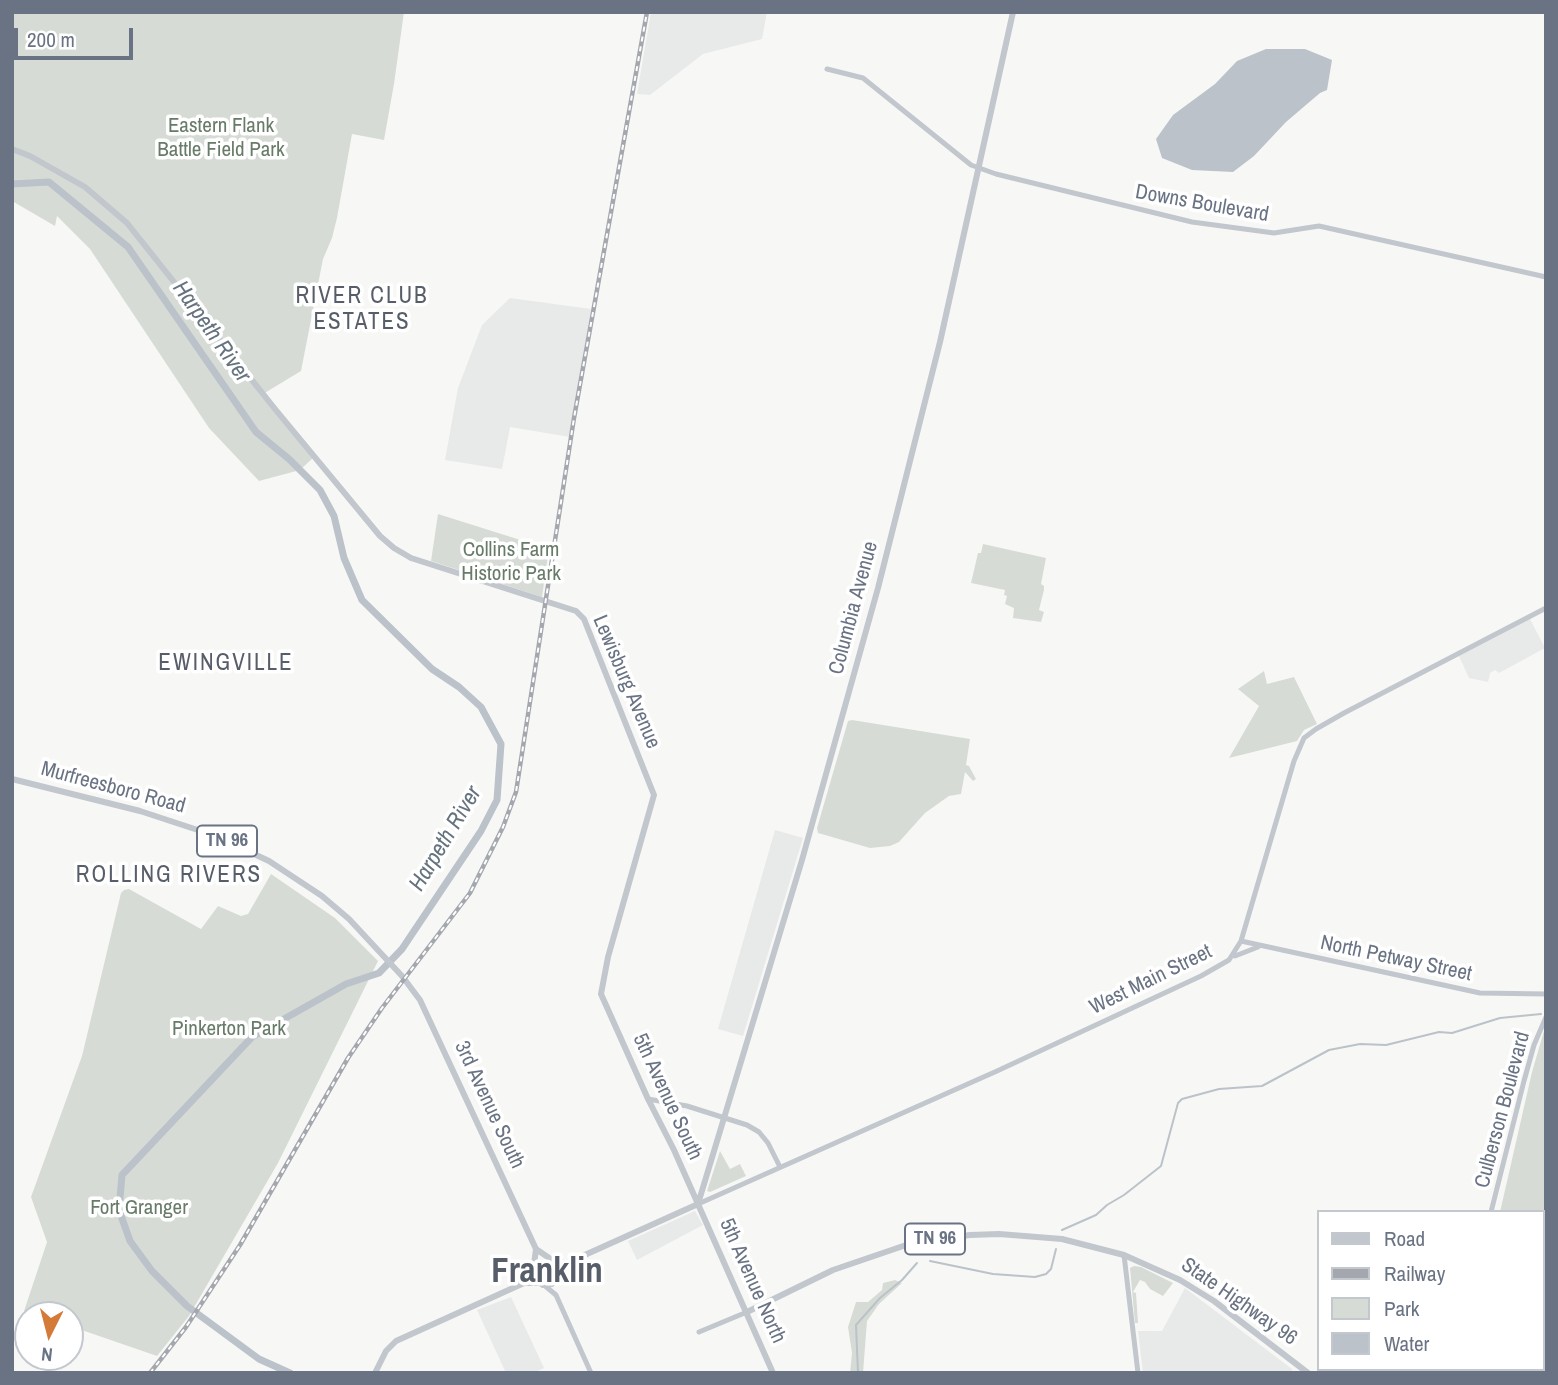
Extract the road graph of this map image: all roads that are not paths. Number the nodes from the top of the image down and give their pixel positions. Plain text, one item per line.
1 (1013, 12) edge
2 (827, 69) dead end
3 (12, 149) edge
4 (978, 168) junction
5 (1546, 277) edge
6 (1546, 608) edge
7 (12, 779) edge
8 (1241, 941) junction
9 (1264, 946) junction
10 (1229, 960) junction
11 (403, 978) joint
12 (1546, 995) edge
13 (605, 1004) joint
14 (1546, 1017) edge
15 (648, 1099) junction
16 (724, 1117) junction
17 (780, 1167) junction
18 (698, 1204) junction
19 (1492, 1210) edge
20 (536, 1249) junction
21 (1124, 1255) junction
22 (553, 1261) junction
23 (567, 1263) junction
24 (534, 1269) junction
25 (558, 1277) junction
26 (524, 1283) junction
27 (542, 1284) junction
28 (556, 1295) junction
29 (747, 1311) junction
30 (699, 1332) dead end
31 (375, 1373) edge
32 (591, 1373) edge
33 (773, 1373) edge
34 (1138, 1373) edge
35 (1308, 1373) edge

1 - 4 main road, Columbia Avenue
2 - 4 street, Downs Boulevard
3 - 13 main road, Lewisburg Avenue
4 - 5 street, Downs Boulevard
4 - 16 main road, Columbia Avenue
6 - 8 street, West Main Street
7 - 11 main road, Murfreesboro Road / TN 96
8 - 9 street, North Petway Street
8 - 10 street, West Main Street
9 - 10 street
9 - 12 street, North Petway Street
10 - 17 street, West Main Street
11 - 20 main road, 3rd Avenue South / TN 96
13 - 15 main road, 5th Avenue South
14 - 19 street, Culberson Boulevard
15 - 16 street
15 - 18 main road, 5th Avenue South
16 - 17 street
16 - 18 main road, Columbia Avenue
17 - 18 street, West Main Street
18 - 23 main road
18 - 29 main road, 5th Avenue North
20 - 22 main road, 3rd Avenue South
20 - 24 main road, 3rd Avenue South / TN 96
21 - 29 main road, State Highway 96 / TN 96
21 - 34 street
21 - 35 main road, State Highway 96 / TN 96
22 - 23 main road
22 - 24 main road
22 - 25 main road
23 - 25 main road
24 - 26 main road
24 - 27 main road, TN 96
25 - 27 main road
25 - 28 street
26 - 27 main road
26 - 31 main road
27 - 28 street
28 - 32 street
29 - 30 street
29 - 33 main road, 5th Avenue North

